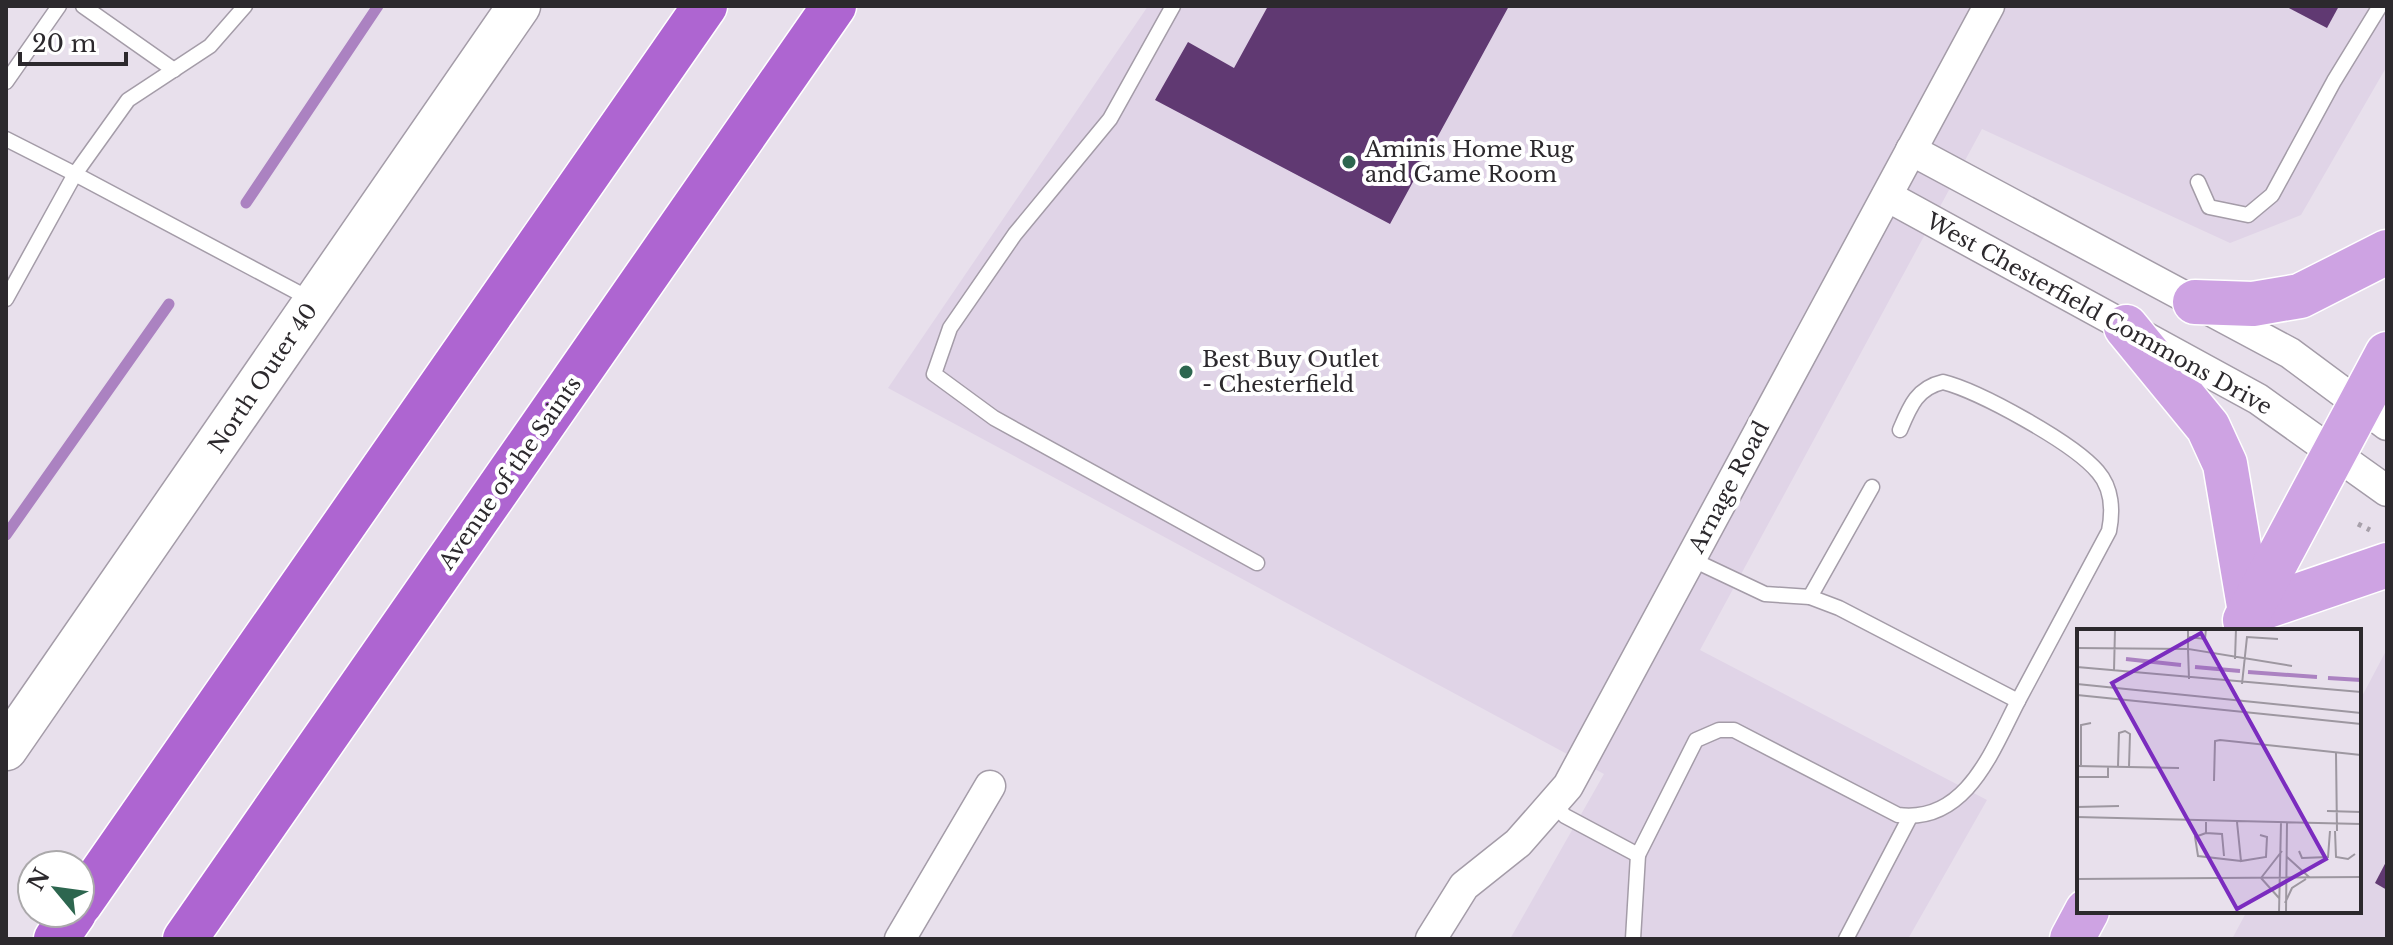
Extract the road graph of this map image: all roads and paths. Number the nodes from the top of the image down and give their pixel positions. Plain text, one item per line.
1 (59, 6) edge
2 (83, 6) edge
3 (245, 6) edge
4 (519, 6) edge
5 (705, 6) edge
6 (834, 6) edge
7 (1173, 6) edge
8 (1989, 6) edge
9 (2380, 6) edge
10 (174, 70) junction
11 (6, 82) edge
12 (6, 139) edge
13 (1911, 150) junction
14 (75, 174) junction
15 (2198, 182) dead end
16 (1887, 196) junction
17 (2387, 252) edge
18 (6, 299) edge
19 (316, 302) junction
20 (2195, 302) junction
21 (2126, 327) junction
22 (2387, 354) edge
23 (2374, 415) edge
24 (1900, 430) dead end
25 (2335, 455) junction
26 (1872, 487) dead end
27 (2387, 491) edge
28 (1691, 559) junction
29 (1257, 563) dead end
30 (2387, 565) edge
31 (1810, 597) junction
32 (2244, 622) edge
33 (2018, 701) junction
34 (6, 749) edge
35 (990, 786) dead end
36 (1553, 804) junction
37 (1910, 817) junction
38 (1638, 855) junction
39 (96, 881) edge
40 (2086, 913) edge
41 (185, 939) edge
42 (900, 939) edge
43 (1431, 939) edge
44 (1633, 939) edge
45 (1846, 939) edge
46 (2072, 939) edge

1 - 11 lane
2 - 10 lane
3 - 10 lane
4 - 19 street, North Outer 40
5 - 39 highway
6 - 41 highway, Avenue of the Saints
7 - 29 lane
8 - 13 street, Arnage Road
9 - 15 lane
10 - 14 lane
12 - 14 lane
13 - 16 street, Arnage Road
13 - 20 street
14 - 18 lane
14 - 19 lane
16 - 21 street, West Chesterfield Commons Drive
16 - 28 street, Arnage Road
17 - 20 main road
19 - 34 street, North Outer 40
20 - 23 street
21 - 25 street, West Chesterfield Commons Drive
21 - 32 main road
22 - 23 main road
23 - 25 main road
24 - 33 lane
25 - 27 street, West Chesterfield Commons Drive
25 - 32 main road
26 - 31 lane
28 - 31 lane
28 - 36 street, Arnage Road
30 - 32 main road
31 - 33 lane
33 - 37 lane
35 - 42 street
36 - 38 lane
36 - 43 street, Arnage Road
37 - 38 lane
37 - 45 lane
38 - 44 lane
40 - 46 main road

